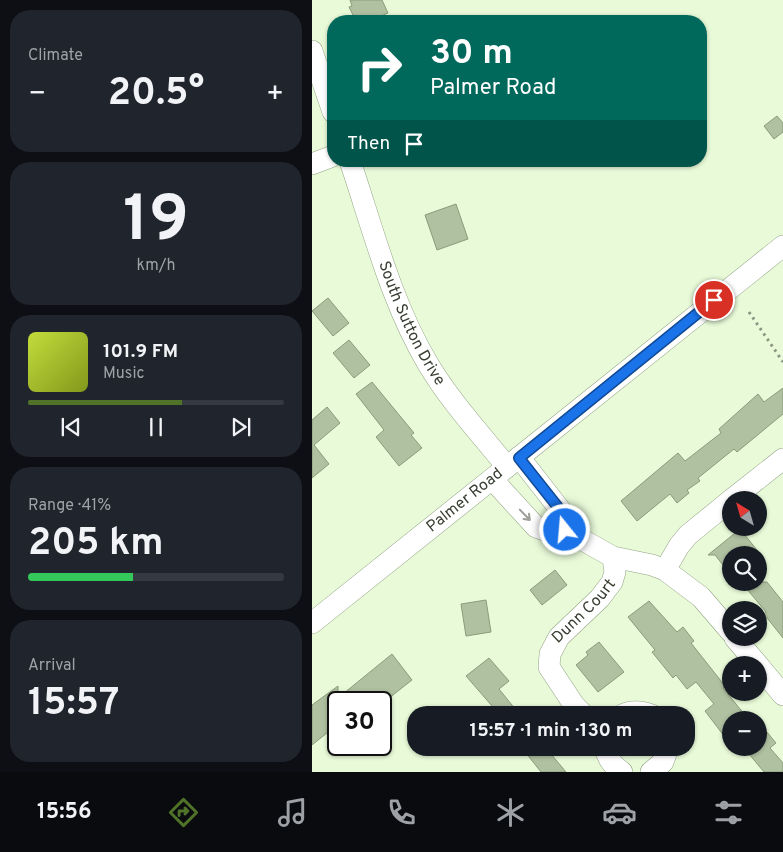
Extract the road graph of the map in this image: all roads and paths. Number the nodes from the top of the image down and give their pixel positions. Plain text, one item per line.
1 (312, 51) edge
2 (327, 95) edge
3 (327, 158) edge
4 (312, 164) edge
5 (352, 167) edge
6 (782, 246) edge
7 (748, 312) dead end
8 (782, 362) edge
9 (782, 460) edge
10 (506, 468) junction
11 (742, 491) edge
12 (722, 507) edge
13 (565, 530) junction
14 (613, 557) junction
15 (665, 570) junction
16 (722, 621) edge
17 (312, 623) edge
18 (742, 646) edge
19 (750, 656) edge
20 (767, 676) edge
21 (782, 695) edge
22 (575, 706) edge
23 (606, 756) edge
24 (665, 756) edge
25 (622, 772) edge
26 (651, 772) edge

1 - 2 street
3 - 4 street
5 - 10 street, South Sutton Drive
6 - 10 street, Palmer Road
7 - 8 path
9 - 11 street
10 - 13 street
10 -> 13 street
10 - 17 street, Palmer Road
12 - 15 street
13 - 14 street
14 - 15 street
14 - 22 street, Dunn Court
15 - 16 street
18 - 19 street
20 - 21 street
23 - 25 street
24 - 26 street

